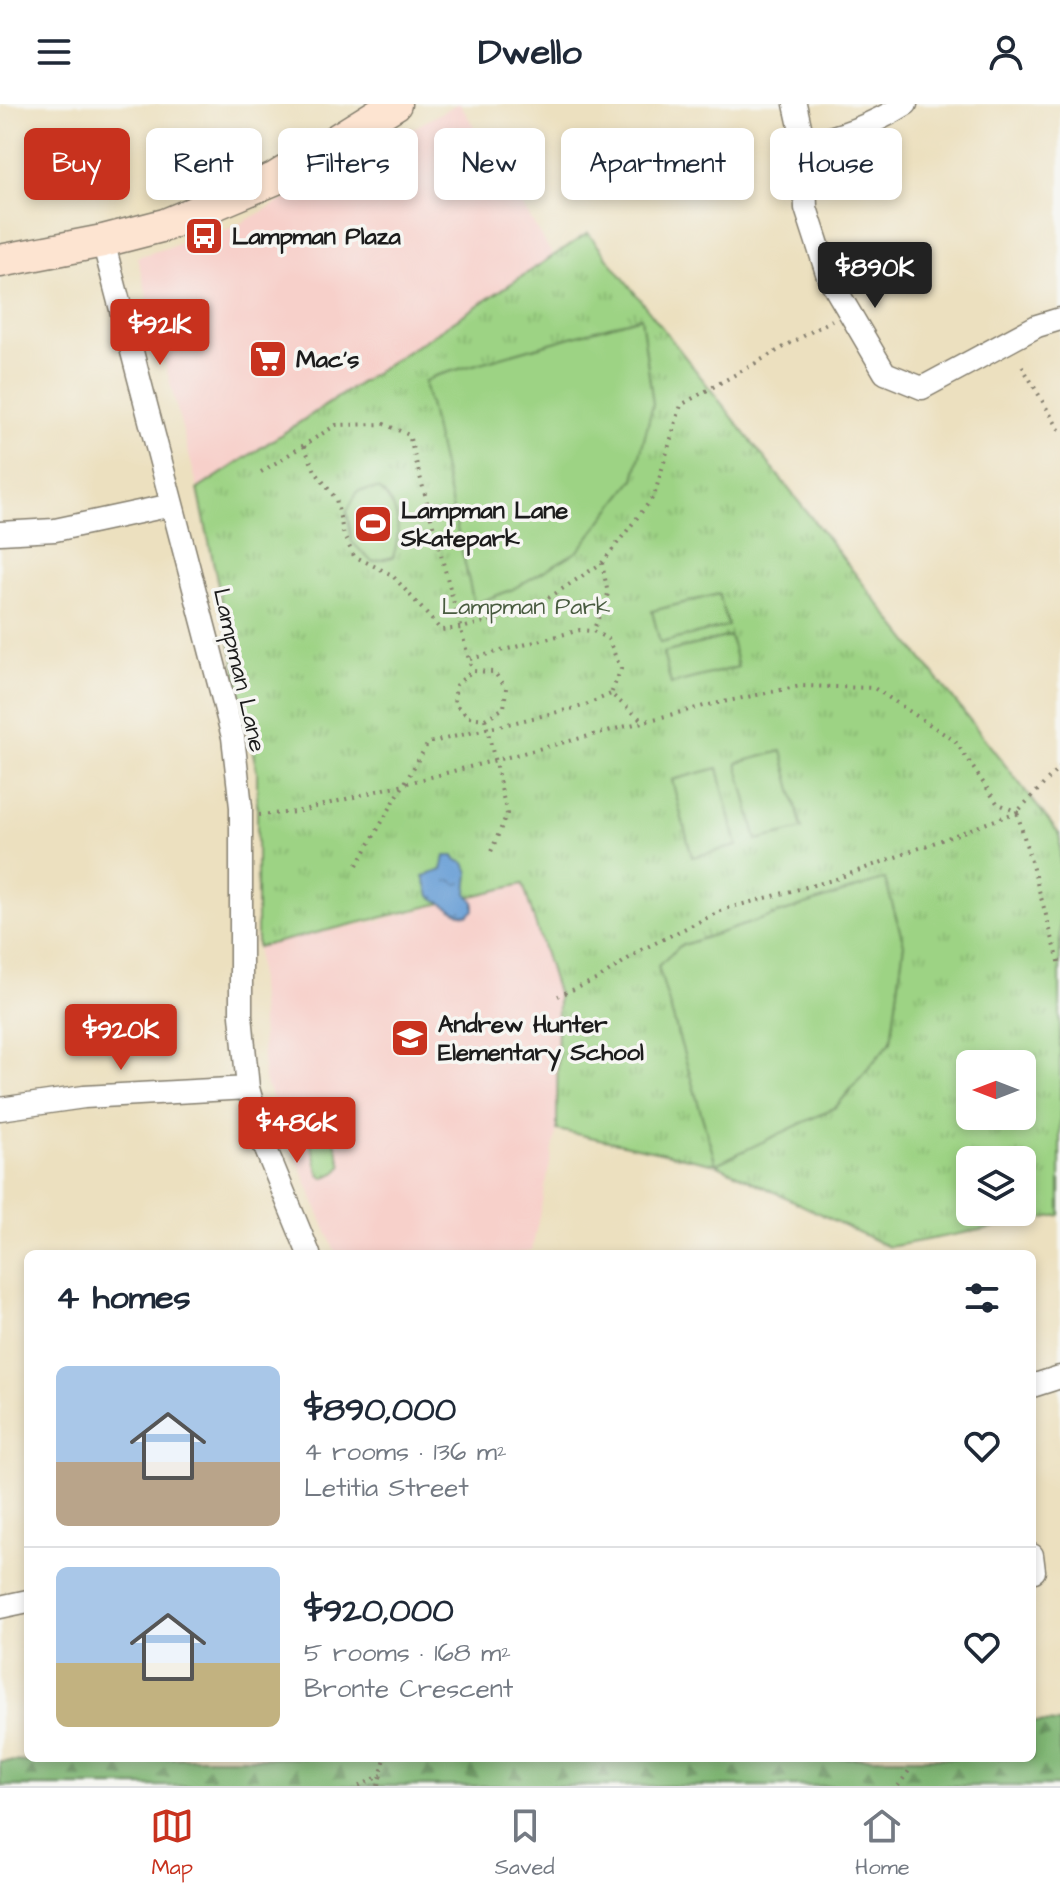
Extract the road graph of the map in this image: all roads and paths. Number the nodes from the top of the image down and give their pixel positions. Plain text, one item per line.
1 (395, 104) edge
2 (795, 104) edge
3 (906, 104) edge
4 (800, 128) edge
5 (859, 128) edge
6 (806, 200) edge
7 (103, 241) junction
8 (0, 261) edge
9 (848, 311) junction
10 (1060, 319) edge
11 (1022, 366) dead end
12 (1060, 431) edge
13 (304, 446) junction
14 (261, 472) dead end
15 (172, 505) junction
16 (0, 533) edge
17 (602, 563) junction
18 (462, 628) junction
19 (593, 631) junction
20 (470, 659) junction
21 (472, 671) junction
22 (611, 694) junction
23 (485, 719) junction
24 (644, 722) junction
25 (488, 730) junction
26 (495, 762) junction
27 (1060, 767) edge
28 (404, 784) junction
29 (1017, 812) junction
30 (241, 817) junction
31 (490, 854) dead end
32 (357, 865) dead end
33 (1060, 965) edge
34 (558, 996) dead end
35 (248, 1088) junction
36 (0, 1109) edge
37 (307, 1250) edge
38 (1060, 1377) edge
39 (1036, 1385) edge
40 (24, 1602) edge
41 (0, 1607) edge
42 (384, 1762) edge
43 (911, 1768) dead end
44 (382, 1775) junction
45 (359, 1786) edge
46 (378, 1786) edge
47 (898, 1786) edge

1 - 7 street
2 - 4 street
3 - 5 street
6 - 9 street
7 - 8 street
7 - 15 street, Lampman Lane
9 - 10 street
9 - 17 path
11 - 12 path
13 - 14 path
13 - 18 path
13 - 18 path
15 - 16 street
15 - 30 street, Lampman Lane
17 - 18 path
17 - 19 path
18 - 20 path
19 - 20 path
19 - 22 path
20 - 21 path
21 - 23 path
21 - 23 path
22 - 24 path
22 - 25 path
23 - 25 path
24 - 26 path
24 - 29 path
25 - 26 path
25 - 28 path
26 - 28 path
26 - 31 path
27 - 29 path
28 - 30 path
28 - 32 path
29 - 33 path
29 - 34 path
30 - 35 street, Lampman Lane
35 - 36 street
35 - 37 street, Lampman Lane
38 - 39 street
40 - 41 street
42 - 44 path
43 - 47 path
44 - 45 path
44 - 46 path

